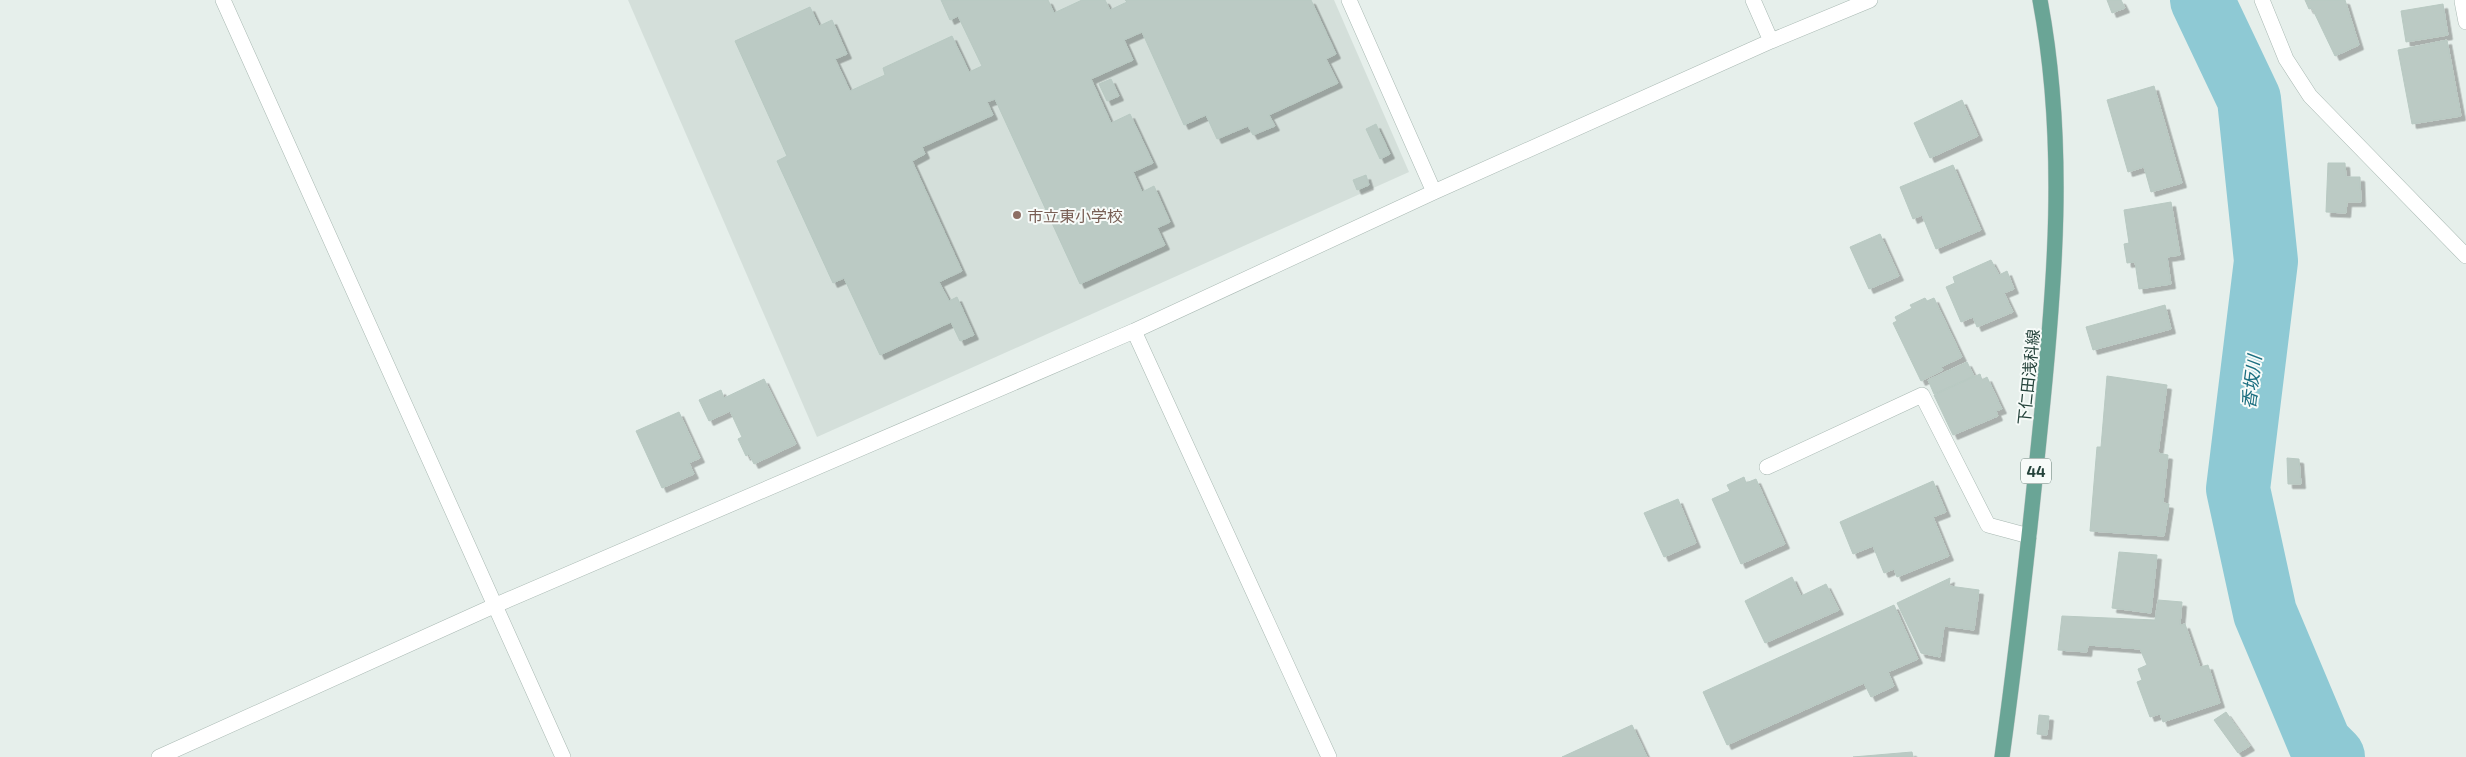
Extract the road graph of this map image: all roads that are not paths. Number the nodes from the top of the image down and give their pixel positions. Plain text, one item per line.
1 (223, 0) edge
2 (1349, 0) edge
3 (1753, 0) edge
4 (1870, 0) edge
5 (2040, 0) edge
6 (2262, 0) edge
7 (2462, 1) edge
8 (2466, 22) edge
9 (1771, 41) junction
10 (1434, 192) junction
11 (2466, 256) edge
12 (1134, 331) junction
13 (1767, 467) dead end
14 (2030, 536) junction
15 (496, 606) junction
16 (159, 757) edge
17 (564, 757) edge
18 (1329, 757) edge
19 (2002, 757) edge

1 - 15 street
2 - 10 street
3 - 9 street
4 - 9 street
5 - 14 main road, 下仁田浅科線 / 44
6 - 11 street
7 - 8 street
9 - 10 street
10 - 12 street
12 - 15 street
12 - 18 street
13 - 14 street
14 - 19 main road, 下仁田浅科線 / 44
15 - 16 street
15 - 17 street

